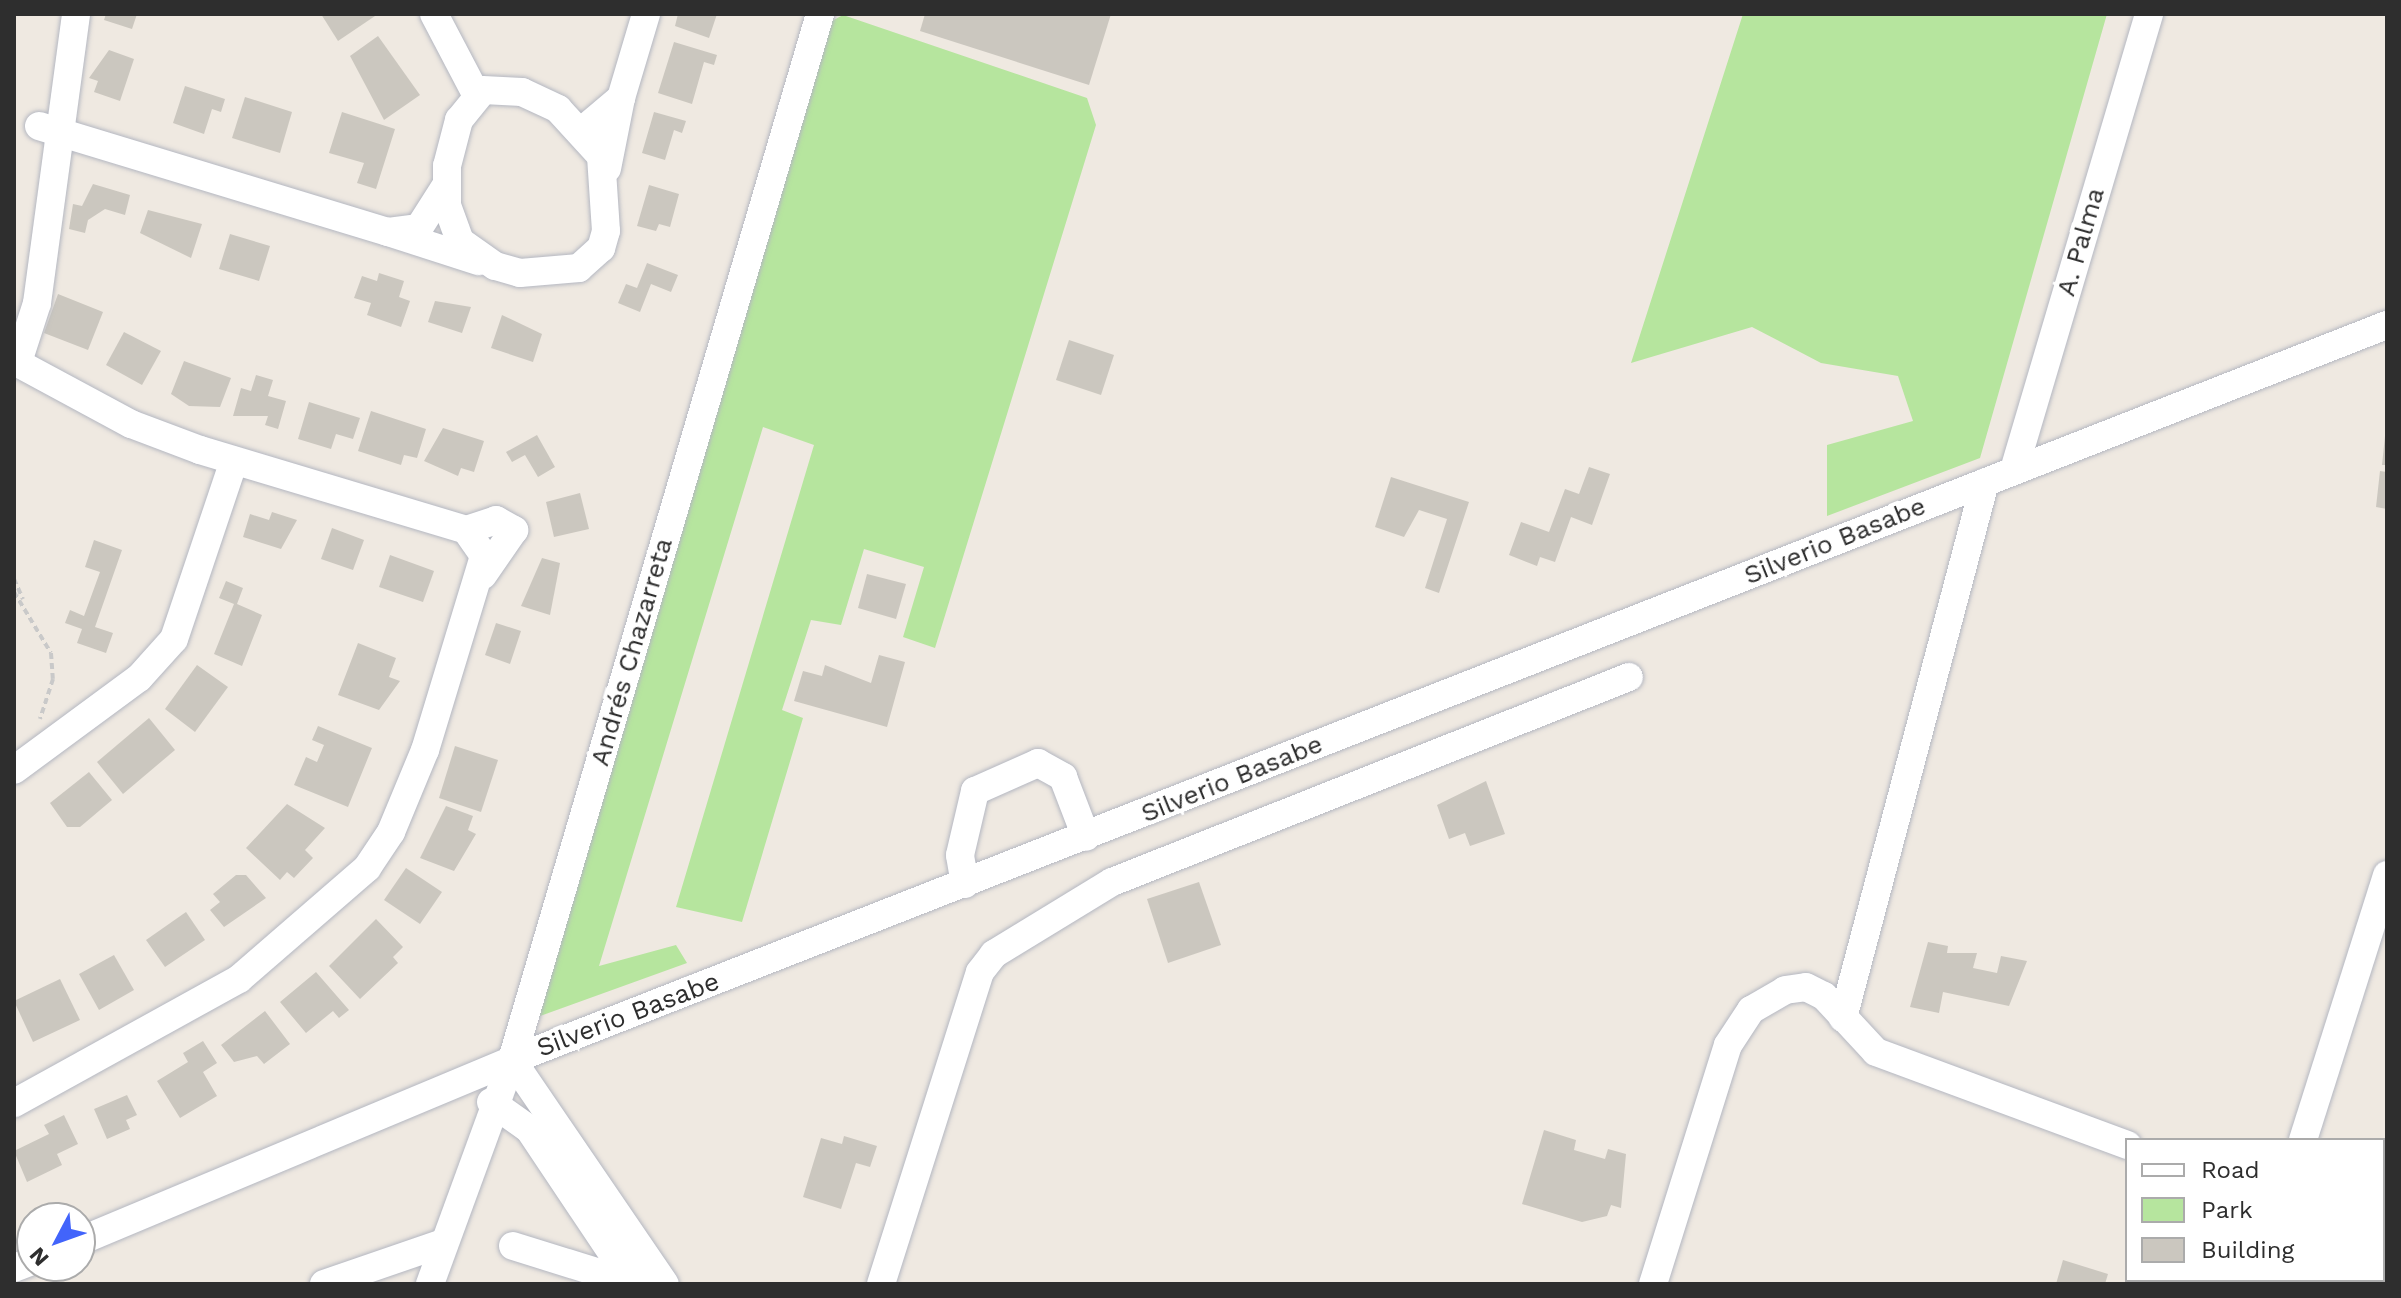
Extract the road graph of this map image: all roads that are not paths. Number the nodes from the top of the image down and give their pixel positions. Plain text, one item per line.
1 (57, 14) edge
2 (76, 14) edge
3 (646, 14) edge
4 (820, 14) edge
5 (2149, 14) edge
6 (442, 21) edge
7 (476, 94) junction
8 (621, 98) junction
9 (48, 128) junction
10 (583, 130) junction
11 (606, 178) junction
12 (445, 187) junction
13 (388, 232) junction
14 (495, 266) junction
15 (2387, 325) edge
16 (16, 362) edge
17 (234, 461) junction
18 (2014, 470) junction
19 (1985, 482) junction
20 (1629, 677) dead end
21 (14, 770) edge
22 (1086, 837) junction
23 (2387, 875) edge
24 (965, 884) junction
25 (1843, 1018) junction
26 (512, 1060) junction
27 (491, 1102) junction
28 (14, 1103) edge
29 (2304, 1138) edge
30 (2125, 1144) edge
31 (96, 1234) edge
32 (443, 1243) junction
33 (513, 1246) dead end
34 (324, 1284) edge
35 (430, 1284) edge
36 (634, 1284) edge
37 (665, 1284) edge
38 (881, 1284) edge
39 (1653, 1284) edge

1 - 9 street
2 - 9 street
3 - 8 street
4 - 26 street, Andrés Chazarreta
5 - 18 street, A. Palma
6 - 7 street
7 - 10 street
7 - 12 street
8 - 10 street
8 - 11 street
9 - 13 street
9 - 16 street
10 - 11 street
11 - 14 street
12 - 13 street
12 - 14 street
13 - 14 street
15 - 18 street, Silverio Basabe
16 - 17 street
17 - 21 street
17 - 28 street
18 - 19 street, Silverio Basabe
19 - 22 street, Silverio Basabe
19 - 25 street
20 - 38 street
22 - 24 street, Silverio Basabe
22 - 24 street
23 - 29 street
24 - 26 street, Silverio Basabe
25 - 30 street
25 - 39 street
26 - 27 street, Andrés Chazarreta
26 - 31 street, Silverio Basabe
26 - 37 street
27 - 32 street, Andrés Chazarreta
27 - 36 street
32 - 34 street
32 - 35 street, Andrés Chazarreta
33 - 36 street

